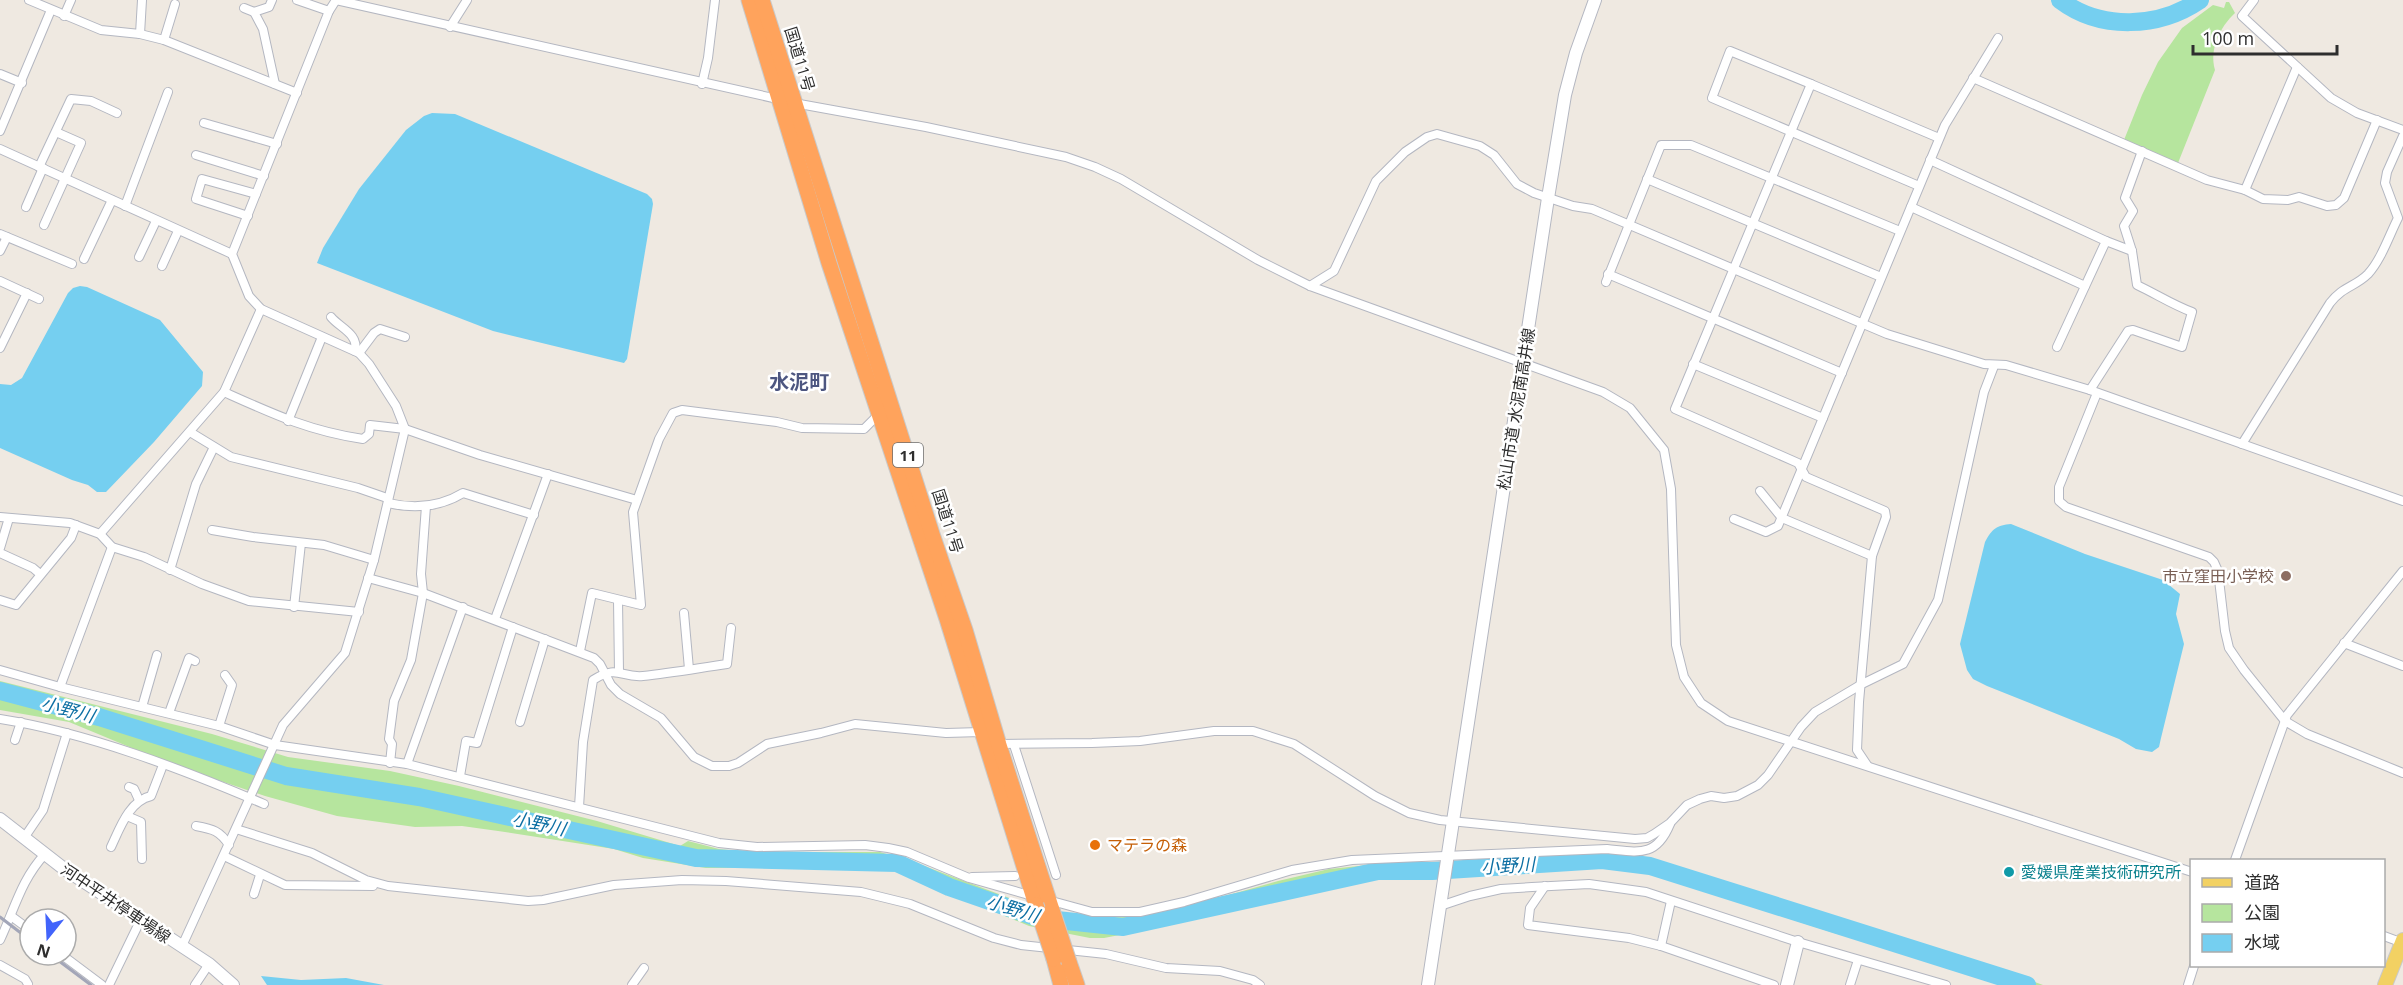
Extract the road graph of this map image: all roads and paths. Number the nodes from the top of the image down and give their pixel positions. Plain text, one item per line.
1 (29, 0) edge
2 (71, 0) edge
3 (142, 0) edge
4 (272, 0) edge
5 (297, 0) edge
6 (336, 0) edge
7 (467, 0) edge
8 (715, 0) edge
9 (749, 0) edge
10 (762, 0) edge
11 (1595, 0) edge
12 (2253, 0) edge
13 (176, 4) dead end
14 (244, 8) dead end
15 (51, 10) junction
16 (329, 11) junction
17 (254, 12) junction
18 (64, 16) junction
19 (450, 27) junction
20 (140, 34) junction
21 (1998, 38) dead end
22 (164, 40) junction
23 (2297, 67) junction
24 (0, 74) edge
25 (1973, 78) junction
26 (22, 83) junction
27 (275, 84) junction
28 (702, 84) junction
29 (1811, 84) junction
30 (168, 92) dead end
31 (297, 93) junction
32 (788, 101) junction
33 (117, 113) dead end
34 (2377, 120) junction
35 (204, 123) dead end
36 (2403, 130) edge
37 (0, 131) edge
38 (56, 132) junction
39 (1791, 132) junction
40 (2403, 136) edge
41 (1939, 138) junction
42 (277, 144) junction
43 (0, 149) edge
44 (2142, 151) junction
45 (196, 155) dead end
46 (1930, 159) junction
47 (41, 167) junction
48 (264, 176) junction
49 (1771, 177) junction
50 (66, 179) junction
51 (1647, 179) junction
52 (1919, 186) junction
53 (2245, 190) junction
54 (256, 195) junction
55 (1548, 198) junction
56 (112, 200) junction
57 (125, 206) junction
58 (26, 207) dead end
59 (1911, 207) junction
60 (248, 216) junction
61 (2400, 220) edge
62 (156, 221) junction
63 (1752, 223) junction
64 (44, 225) dead end
65 (1628, 225) junction
66 (178, 231) junction
67 (1900, 231) junction
68 (3, 235) edge
69 (2106, 241) junction
70 (0, 251) edge
71 (2132, 251) junction
72 (232, 254) junction
73 (140, 257) dead end
74 (84, 259) dead end
75 (72, 264) dead end
76 (162, 266) dead end
77 (1733, 269) junction
78 (1881, 277) junction
79 (0, 282) edge
80 (1310, 286) junction
81 (2085, 286) junction
82 (27, 293) junction
83 (39, 299) dead end
84 (261, 309) junction
85 (331, 317) dead end
86 (1712, 318) junction
87 (1863, 323) junction
88 (322, 337) junction
89 (405, 337) dead end
90 (2058, 347) dead end
91 (0, 348) edge
92 (357, 352) junction
93 (1523, 362) junction
94 (1693, 364) junction
95 (1994, 366) junction
96 (1842, 373) junction
97 (224, 392) junction
98 (2093, 392) junction
99 (891, 402) junction
100 (880, 413) junction
101 (1823, 418) junction
102 (288, 421) junction
103 (405, 429) junction
104 (190, 432) junction
105 (2242, 444) junction
106 (214, 447) junction
107 (1801, 469) junction
108 (548, 474) junction
109 (1760, 490) dead end
110 (387, 500) junction
111 (637, 500) junction
112 (2403, 501) edge
113 (426, 506) junction
114 (534, 515) junction
115 (5, 518) edge
116 (1782, 518) junction
117 (1734, 519) dead end
118 (76, 525) junction
119 (212, 530) dead end
120 (100, 534) junction
121 (301, 543) junction
122 (112, 547) junction
123 (0, 548) edge
124 (0, 554) edge
125 (1872, 556) junction
126 (374, 560) junction
127 (170, 570) junction
128 (2403, 571) edge
129 (40, 574) junction
130 (368, 578) junction
131 (423, 593) junction
132 (0, 600) edge
133 (618, 600) junction
134 (294, 606) junction
135 (463, 607) junction
136 (359, 612) junction
137 (684, 613) dead end
138 (495, 619) junction
139 (513, 627) junction
140 (731, 628) dead end
141 (545, 639) junction
142 (2344, 643) junction
143 (580, 651) junction
144 (157, 655) dead end
145 (195, 661) dead end
146 (2403, 666) edge
147 (689, 669) junction
148 (0, 670) edge
149 (619, 672) junction
150 (605, 673) junction
151 (225, 675) dead end
152 (1862, 684) junction
153 (60, 687) junction
154 (142, 707) junction
155 (169, 713) junction
156 (0, 719) edge
157 (2285, 721) junction
158 (21, 722) junction
159 (520, 722) dead end
160 (219, 726) junction
161 (981, 732) junction
162 (67, 733) junction
163 (15, 741) dead end
164 (1792, 742) junction
165 (1007, 745) junction
166 (274, 746) junction
167 (390, 763) junction
168 (407, 764) junction
169 (163, 765) junction
170 (1866, 765) junction
171 (2403, 773) edge
172 (460, 776) junction
173 (129, 787) dead end
174 (251, 797) junction
175 (139, 800) junction
176 (264, 804) dead end
177 (579, 807) junction
178 (127, 816) junction
179 (0, 819) edge
180 (1453, 821) junction
181 (1670, 824) junction
182 (196, 826) dead end
183 (236, 830) junction
184 (24, 838) junction
185 (229, 845) junction
186 (111, 847) dead end
187 (45, 854) junction
188 (224, 856) junction
189 (1448, 858) junction
190 (142, 859) dead end
191 (2236, 859) edge
192 (2190, 871) edge
193 (260, 875) junction
194 (1056, 875) dead end
195 (1015, 876) dead end
196 (969, 878) junction
197 (388, 886) junction
198 (1545, 886) junction
199 (254, 894) dead end
200 (1671, 901) junction
201 (1043, 903) junction
202 (1440, 906) junction
203 (10, 916) junction
204 (141, 919) junction
205 (18, 922) edge
206 (2385, 936) edge
207 (0, 940) edge
208 (1798, 942) junction
209 (2403, 942) edge
210 (182, 946) junction
211 (1661, 946) junction
212 (1858, 960) junction
213 (209, 964) junction
214 (0, 965) edge
215 (78, 967) edge
216 (2194, 967) edge
217 (644, 968) dead end
218 (1914, 976) junction
219 (28, 984) edge
220 (102, 985) edge
221 (109, 985) edge
222 (195, 985) edge
223 (233, 985) edge
224 (632, 985) edge
225 (1061, 985) edge
226 (1077, 985) edge
227 (1260, 985) edge
228 (1428, 985) edge
229 (1774, 985) edge
230 (1787, 985) edge
231 (1850, 985) edge
232 (1911, 985) edge
233 (1946, 985) edge
234 (2188, 985) edge
235 (2385, 985) edge

1 - 15 street
2 - 18 street
3 - 20 street
4 - 17 street
5 - 16 street
6 - 16 street
6 - 19 street
7 - 19 street
8 - 28 street
9 - 32 highway, 国道11号 / 11
10 - 32 highway, 国道11号 / 11
11 - 55 street, 松山市道 水泥南高井線
12 - 23 street
13 - 22 street
14 - 17 street
15 - 18 street
15 - 26 street
16 - 31 street
17 - 27 street
18 - 20 street
19 - 28 street
20 - 22 street
21 - 25 street
22 - 27 street
23 - 34 street
23 - 53 street
24 - 26 street
25 - 41 street
25 - 44 street
26 - 37 street
27 - 31 street
28 - 32 street
29 - 39 street
29 - 39 street
29 - 41 street
30 - 57 street
31 - 42 street
32 - 80 street
32 - 99 highway, 国道11号 / 11
32 - 100 highway, 国道11号 / 11
33 - 38 street
34 - 36 street
34 - 53 street
35 - 42 street
38 - 47 street
38 - 50 street
39 - 49 street
39 - 52 street
40 - 61 street
41 - 46 street
42 - 48 street
43 - 47 street
44 - 53 street
44 - 71 street
45 - 48 street
46 - 52 street
46 - 69 street
47 - 50 street
47 - 58 street
48 - 54 street
49 - 51 street
49 - 63 street
49 - 67 street
50 - 56 street
50 - 64 street
51 - 63 street
51 - 65 street
52 - 59 street
54 - 60 street
54 - 60 street
55 - 65 street
55 - 80 street
55 - 93 street, 松山市道 水泥南高井線
56 - 57 street
56 - 74 street
57 - 62 street
59 - 67 street
59 - 81 street
60 - 72 street
61 - 105 street
62 - 66 street
62 - 73 street
63 - 77 street
63 - 78 street
65 - 77 street
65 - 86 street
66 - 72 street
66 - 76 street
67 - 78 street
68 - 70 street
68 - 75 street
69 - 71 street
69 - 81 street
71 - 98 street
72 - 84 street
77 - 86 street
77 - 87 street
78 - 87 street
79 - 82 street
80 - 93 street
81 - 90 street
82 - 83 street
82 - 91 street
84 - 88 street
84 - 97 street
85 - 92 street
86 - 94 street
86 - 96 street
87 - 95 street
87 - 96 street
88 - 92 street
88 - 102 street
89 - 92 street
92 - 103 street
93 - 164 street
93 - 180 street, 松山市道 水泥南高井線
94 - 101 street
94 - 107 street
95 - 98 street
95 - 152 street
96 - 101 street
97 - 102 street
97 - 104 street
98 - 105 street
98 - 157 street
99 - 100 street
99 - 165 highway, 国道11号 / 11
100 - 111 street
100 - 161 highway, 国道11号 / 11
101 - 107 street
102 - 103 street
103 - 108 street
103 - 110 street
104 - 106 street
104 - 120 street
105 - 112 street
106 - 110 street
106 - 127 street
107 - 116 street
107 - 125 street
108 - 111 street
108 - 114 street
109 - 116 street
110 - 113 street
110 - 126 street
111 - 133 street
113 - 114 street
113 - 131 street
114 - 138 street
115 - 118 street
115 - 123 street
116 - 117 street
116 - 125 street
118 - 120 street
118 - 129 street
119 - 121 street
120 - 122 street
121 - 126 street
121 - 134 street
122 - 127 street
122 - 153 street
124 - 129 street
125 - 152 street
126 - 130 street
127 - 134 street
128 - 142 street
129 - 132 street
130 - 131 street
130 - 136 street
131 - 135 street
131 - 167 street
133 - 143 street
133 - 149 street
134 - 136 street
135 - 138 street
135 - 168 street
136 - 166 street
137 - 147 street
138 - 139 street
139 - 141 street
139 - 172 street
140 - 147 street
141 - 143 street
141 - 159 street
142 - 146 street
142 - 157 street
143 - 150 street
144 - 154 street
145 - 155 street
147 - 149 street
148 - 153 street
149 - 150 street
150 - 161 street
150 - 177 street
151 - 160 street
152 - 164 street
152 - 170 street
153 - 154 street
154 - 155 street
155 - 160 street
156 - 158 street
157 - 171 street
157 - 191 street
158 - 162 street
158 - 163 street
160 - 166 street
161 - 165 street
161 - 201 highway, 国道11号 / 11
162 - 169 street
162 - 184 street
164 - 170 street
164 - 181 street
165 - 180 street
165 - 194 street
165 - 201 highway, 国道11号 / 11
166 - 167 street
166 - 174 street
167 - 168 street
168 - 172 street
169 - 174 street
169 - 175 street
170 - 192 street
172 - 177 street
173 - 175 street
174 - 176 street
174 - 183 street
175 - 178 street
177 - 196 street
178 - 186 street
178 - 190 street
179 - 184 street, 河中平井停車場線
180 - 181 street
180 - 189 street, 松山市道 水泥南高井線
181 - 189 street
182 - 185 street
183 - 185 street
183 - 197 street
184 - 187 street, 河中平井停車場線
185 - 188 street
187 - 203 street
187 - 204 street, 河中平井停車場線
188 - 193 street
188 - 210 street
189 - 201 street
189 - 202 street, 松山市道 水泥南高井線
193 - 197 street
193 - 199 street
195 - 196 street
196 - 201 street
197 - 227 street
198 - 200 street
198 - 202 street
198 - 211 street
200 - 208 street
200 - 211 street
201 - 225 highway, 国道11号 / 11, bridge
201 - 226 highway, 国道11号 / 11, bridge
202 - 228 street, 松山市道 水泥南高井線
203 - 205 street
203 - 207 street
204 - 210 street, 河中平井停車場線
204 - 221 street
206 - 209 street
208 - 212 street
208 - 230 street
209 - 235 main road
210 - 213 street, 河中平井停車場線
211 - 229 street
212 - 218 street
212 - 231 street
213 - 222 street
213 - 223 street, 河中平井停車場線
214 - 219 street
215 - 220 street
216 - 234 street
217 - 224 street
218 - 232 street
218 - 233 street

